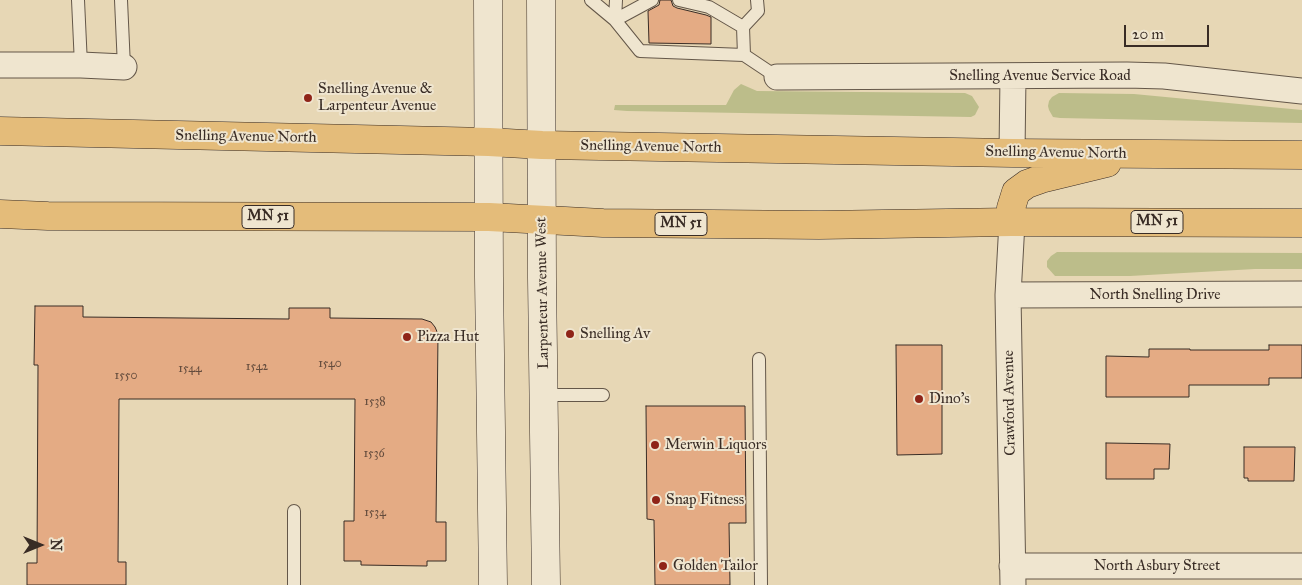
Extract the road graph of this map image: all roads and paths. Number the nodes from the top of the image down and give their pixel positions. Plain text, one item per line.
1 (78, 0) edge
2 (121, 0) edge
3 (488, 0) edge
4 (541, 0) edge
5 (591, 0) edge
6 (616, 0) edge
7 (652, 0) edge
8 (679, 0) edge
9 (757, 0) edge
10 (615, 20) junction
11 (743, 27) junction
12 (744, 55) junction
13 (0, 65) edge
14 (81, 65) junction
15 (124, 67) joint
16 (1013, 76) junction
17 (777, 77) joint
18 (1302, 91) edge
19 (0, 131) edge
20 (489, 142) junction
21 (542, 145) junction
22 (1012, 153) junction
23 (1129, 154) junction
24 (1302, 155) edge
25 (0, 214) edge
26 (489, 218) junction
27 (542, 221) junction
28 (1012, 222) junction
29 (1302, 223) edge
30 (1302, 294) edge
31 (1008, 295) junction
32 (759, 359) dead end
33 (544, 395) junction
34 (602, 395) dead end
35 (294, 511) dead end
36 (1302, 566) edge
37 (1013, 575) edge
38 (294, 585) edge
39 (493, 585) edge
40 (546, 585) edge
41 (761, 585) edge

1 - 14 lane
2 - 15 lane
3 - 20 main road
4 - 21 main road, Larpenteur Avenue West
5 - 10 lane
6 - 10 lane
7 - 10 lane
8 - 11 lane
9 - 11 lane
10 - 12 lane
11 - 12 lane
12 - 17 lane
13 - 14 street
14 - 15 street
16 - 17 street, Snelling Avenue Service Road
16 - 18 street, Snelling Avenue Service Road
16 - 22 street
19 - 20 main road, Snelling Avenue North
20 - 21 main road, Snelling Avenue North
20 - 26 main road
21 - 22 main road, Snelling Avenue North
21 - 27 main road, Larpenteur Avenue West
22 - 23 main road, Snelling Avenue North
23 - 24 main road, Snelling Avenue North
23 - 28 main road
25 - 26 main road, MN 51
26 - 27 main road, MN 51
26 - 39 main road
27 - 28 main road, MN 51
27 - 33 main road, Larpenteur Avenue West
28 - 29 main road, MN 51
28 - 31 street, Crawford Avenue
30 - 31 street, North Snelling Drive
31 - 37 street, Crawford Avenue
32 - 41 lane
33 - 34 lane
33 - 40 main road, Larpenteur Avenue West
35 - 38 lane
36 - 37 street, North Asbury Street

